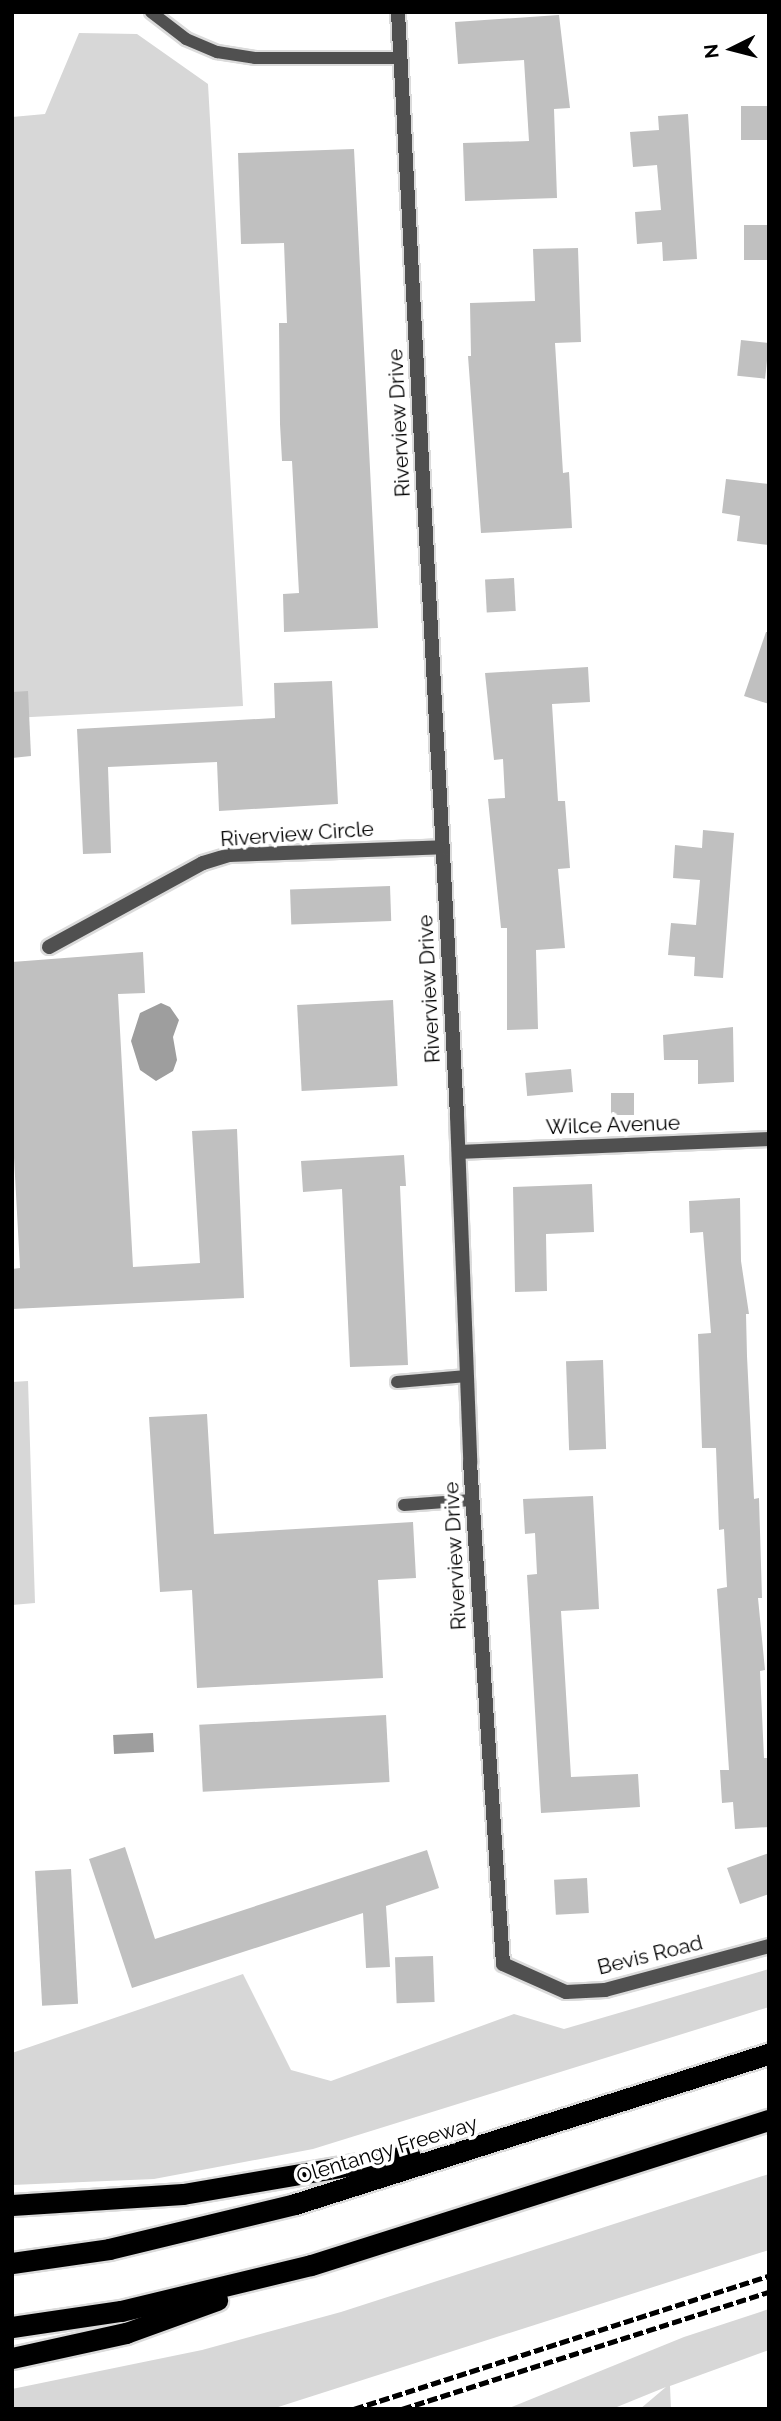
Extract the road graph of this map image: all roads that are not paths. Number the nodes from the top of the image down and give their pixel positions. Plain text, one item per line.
1 (151, 12) edge
2 (398, 12) edge
3 (401, 58) junction
4 (443, 847) junction
5 (49, 947) dead end
6 (769, 1139) edge
7 (459, 1152) junction
8 (467, 1376) junction
9 (397, 1382) dead end
10 (472, 1500) junction
11 (404, 1505) dead end
12 (769, 1945) edge
13 (503, 1964) joint
14 (769, 2054) edge
15 (769, 2120) edge
16 (532, 2130) junction
17 (12, 2205) edge
18 (12, 2263) edge
19 (311, 2265) junction
20 (12, 2327) edge
21 (12, 2358) edge

1 - 3 lane
2 - 3 street, Riverview Drive
3 - 4 street, Riverview Drive
4 - 5 street, Riverview Circle
4 - 7 street, Riverview Drive
6 - 7 street, Wilce Avenue
7 - 8 street, Riverview Drive
8 - 9 lane
8 - 10 street, Riverview Drive
10 - 11 lane
10 - 13 street, Riverview Drive
12 - 13 street, Bevis Road
14 - 16 highway, Olentangy Freeway
15 - 19 highway
16 - 17 highway
16 - 18 highway, Olentangy Freeway
19 - 20 highway
19 - 21 highway

